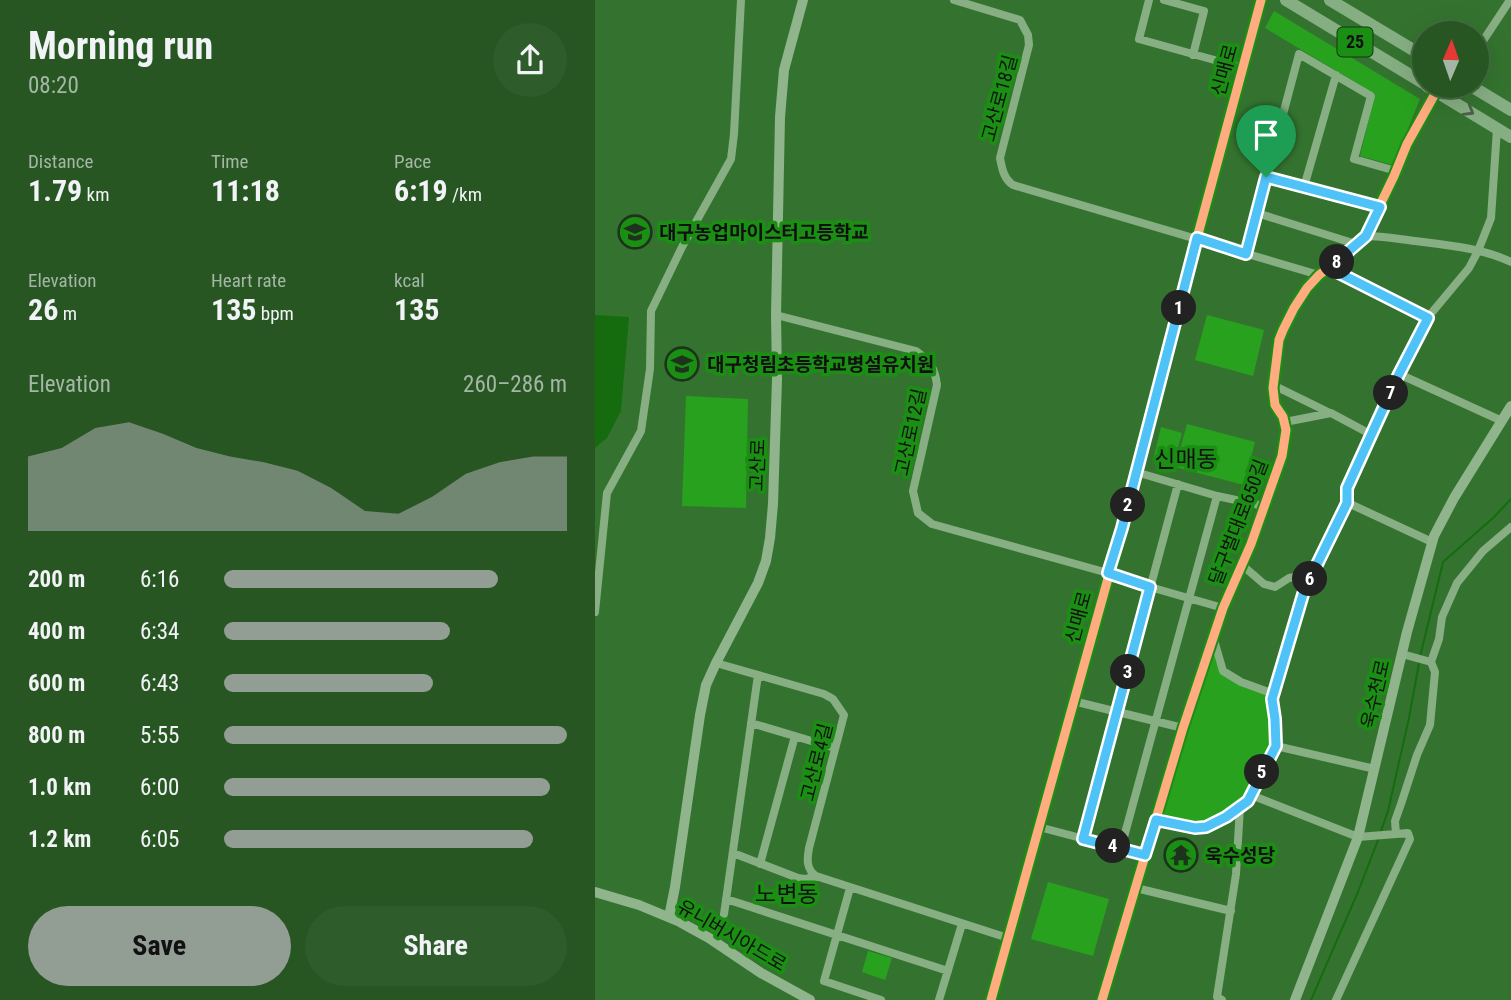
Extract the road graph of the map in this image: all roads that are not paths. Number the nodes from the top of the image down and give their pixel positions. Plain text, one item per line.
1 (741, 0) edge
2 (803, 0) edge
3 (954, 0) edge
4 (1149, 0) edge
5 (1164, 0) edge
6 (1261, 0) edge
7 (1286, 0) edge
8 (1330, 0) edge
9 (1510, 0) edge
10 (1489, 32) edge
11 (1412, 49) edge
12 (1193, 55) junction
13 (1243, 68) junction
14 (1336, 75) junction
15 (1412, 77) edge
16 (1489, 97) edge
17 (1425, 98) edge
18 (1447, 98) edge
19 (1511, 110) edge
20 (1497, 129) junction
21 (1511, 137) edge
22 (1396, 171) junction
23 (1266, 177) junction
24 (1304, 187) junction
25 (1380, 207) junction
26 (1257, 213) junction
27 (1366, 236) junction
28 (1197, 238) junction
29 (1356, 244) junction
30 (1478, 251) junction
31 (1246, 254) junction
32 (1511, 262) edge
33 (1329, 268) junction
34 (1319, 275) junction
35 (776, 315) junction
36 (1428, 318) junction
37 (1399, 374) junction
38 (1273, 385) junction
39 (1511, 406) edge
40 (1331, 413) junction
41 (1502, 421) junction
42 (1285, 422) junction
43 (1372, 435) junction
44 (1136, 472) junction
45 (1178, 484) junction
46 (1217, 496) junction
47 (1347, 503) junction
48 (1264, 506) junction
49 (1511, 527) edge
50 (1432, 542) junction
51 (1242, 565) junction
52 (1108, 573) junction
53 (1312, 575) junction
54 (1150, 587) junction
55 (1190, 598) junction
56 (1223, 608) junction
57 (595, 612) edge
58 (1213, 639) junction
59 (1402, 654) junction
60 (1431, 662) junction
61 (716, 663) junction
62 (758, 675) junction
63 (1274, 694) junction
64 (1073, 701) junction
65 (1118, 712) junction
66 (1155, 721) junction
67 (751, 723) junction
68 (1183, 728) junction
69 (795, 736) junction
70 (1276, 746) junction
71 (835, 748) junction
72 (1375, 769) junction
73 (1251, 795) junction
74 (1240, 807) junction
75 (1156, 820) junction
76 (1039, 827) junction
77 (1396, 834) junction
78 (1359, 837) junction
79 (1083, 839) junction
80 (1121, 848) junction
81 (733, 853) junction
82 (1145, 855) junction
83 (761, 864) junction
84 (816, 876) junction
85 (850, 888) junction
86 (1136, 888) junction
87 (595, 892) edge
88 (726, 899) junction
89 (1231, 911) junction
90 (724, 914) dead end
91 (669, 917) junction
92 (963, 924) junction
93 (837, 936) junction
94 (1008, 938) junction
95 (948, 971) junction
96 (1220, 998) edge
97 (810, 1000) edge
98 (881, 1000) edge
99 (939, 1000) edge
100 (991, 1000) edge
101 (1102, 1000) edge
102 (1296, 1000) edge
103 (1336, 1000) edge

1 - 57 street
2 - 35 main road, 고산로
3 - 28 street, 고산로18길
4 - 12 street
5 - 12 street
6 - 13 main road, 신매로
7 - 15 main road, 25
8 - 11 main road, 25
9 - 10 street
12 - 13 street
13 - 28 main road, 신매로
14 - 22 street
14 - 23 street
14 - 24 street
16 - 19 main road
17 - 22 street, 달구벌대로650길
18 -> 20 main road, 25
20 - 21 main road, 25
20 - 30 street
22 - 25 street, 달구벌대로650길
23 - 24 street
23 - 26 street
24 - 25 street
25 - 27 street, 달구벌대로650길
26 - 29 street
26 - 31 street
27 - 29 street, 달구벌대로650길
27 - 30 street
28 - 31 street
28 - 44 main road, 신매로
29 - 33 street, 달구벌대로650길
30 - 32 street
30 - 36 street
31 - 34 street
33 - 34 street, 달구벌대로650길
33 - 36 street
34 - 38 street, 달구벌대로650길
35 - 52 street, 고산로12길
35 - 61 main road, 고산로
36 - 37 street
37 - 41 street
37 - 43 street
38 - 40 street
38 - 42 street, 달구벌대로650길
39 - 41 main road, 욱수천로
40 - 42 street
40 - 43 street
41 - 50 main road, 욱수천로
42 - 48 street, 달구벌대로650길
43 - 47 street
44 - 45 street
44 - 52 main road, 신매로
45 - 46 street
45 - 54 street
46 - 48 street
46 - 55 street
47 - 50 street
47 - 53 street
48 - 51 street, 달구벌대로650길
49 - 60 street
50 - 59 main road, 욱수천로
51 - 53 street, 달구벌대로650길
51 - 56 street, 달구벌대로650길
52 - 54 street
52 - 64 main road, 신매로
53 - 63 street
54 - 55 street
54 - 65 street
55 - 56 street
55 - 66 street
56 - 58 street, 달구벌대로650길
58 - 63 street
58 - 68 street, 달구벌대로650길
59 - 60 street
59 - 72 main road, 욱수천로
60 - 77 street
61 - 62 street, 고산로4길
61 - 91 main road, 고산로
62 - 67 street
62 - 71 street, 고산로4길
63 - 70 street
64 - 65 street
64 - 76 main road, 신매로
65 - 66 street
65 - 79 street
66 - 68 street
66 - 80 street
67 - 69 street
67 - 81 street
68 - 75 street, 달구벌대로650길
69 - 71 street
69 - 83 street
70 - 72 street
70 - 73 street
71 - 84 street, 고산로4길
72 - 78 main road, 욱수천로
73 - 74 street
73 - 78 street
74 - 75 street
74 - 89 street
75 - 82 street, 달구벌대로650길
76 - 79 street
76 - 94 main road, 신매로
77 - 78 street
77 - 103 street
78 - 102 main road, 욱수천로
79 - 80 street
80 - 82 street
81 - 83 street
81 - 88 street
82 - 86 street, 달구벌대로650길
83 - 84 street
84 - 85 street
85 - 92 street
85 - 93 street
86 - 89 street
86 - 101 street, 달구벌대로650길
87 - 91 main road, 유니버시아드로
88 - 90 street
88 - 93 street
89 - 96 street
91 - 97 main road, 유니버시아드로
92 - 94 street
92 - 95 street
93 - 95 street
93 - 98 street
94 - 100 main road, 신매로
95 - 99 street

